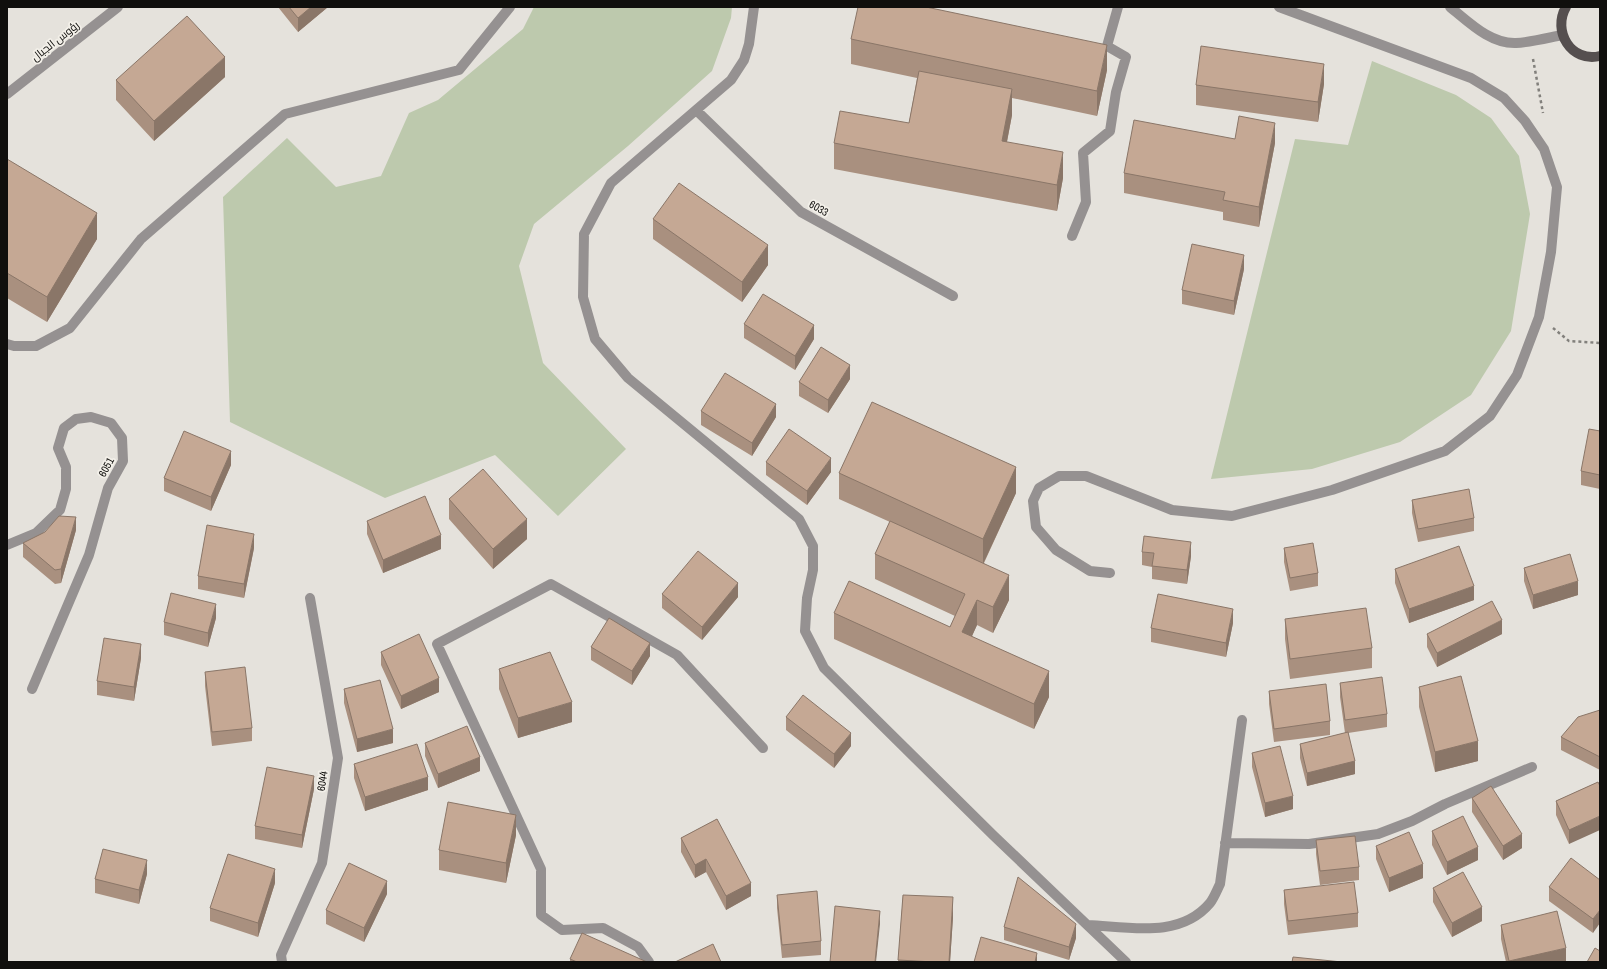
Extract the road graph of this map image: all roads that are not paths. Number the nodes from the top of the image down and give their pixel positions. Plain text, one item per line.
1 (118, 7) edge
2 (510, 7) edge
3 (754, 7) edge
4 (1118, 7) edge
5 (1279, 7) edge
6 (1450, 7) edge
7 (1566, 7) edge
8 (1562, 35) junction
9 (1598, 57) edge
10 (7, 94) edge
11 (696, 110) junction
12 (1072, 236) dead end
13 (953, 296) dead end
14 (7, 344) edge
15 (7, 545) edge
16 (1110, 573) dead end
17 (310, 598) dead end
18 (32, 689) dead end
19 (1242, 720) dead end
20 (763, 748) dead end
21 (1532, 767) dead end
22 (1225, 843) junction
23 (1088, 925) junction
24 (282, 962) edge
25 (649, 962) edge
26 (1126, 962) edge

1 - 10 street, رؤوس الجبال
2 - 14 street
3 - 11 street
4 - 12 street
5 - 16 street
6 - 8 street
7 - 8 main road
8 - 9 main road
11 - 13 street, 6033
11 - 23 street
15 - 18 street, 6051
17 - 24 street, 6044
19 - 22 street
20 - 25 street
21 - 22 street
22 - 23 street
23 - 26 street

